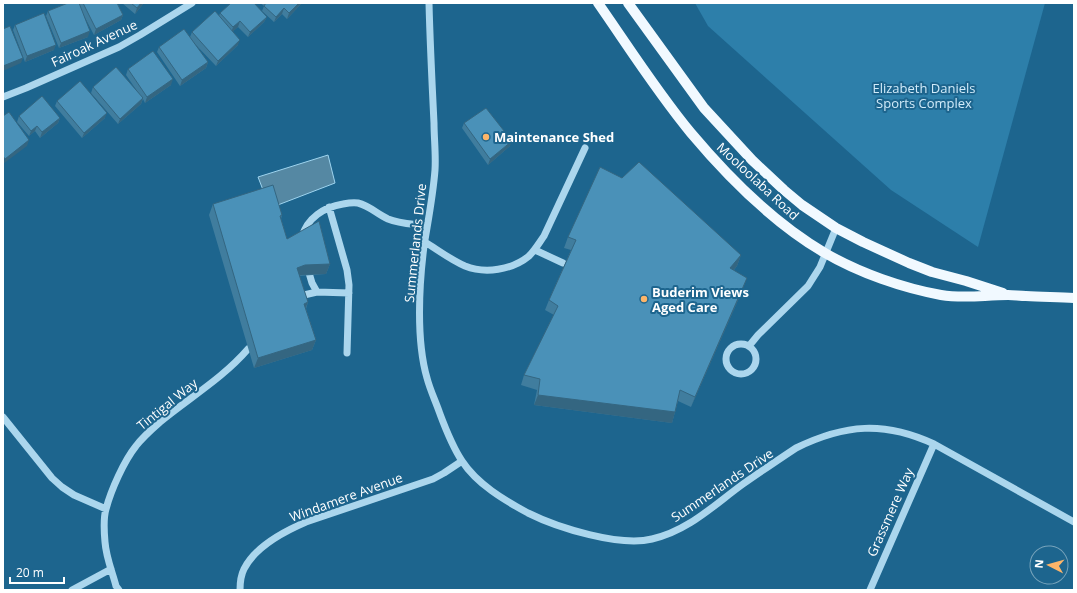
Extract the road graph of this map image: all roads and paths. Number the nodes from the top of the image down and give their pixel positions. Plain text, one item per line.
1 (192, 3) edge
2 (429, 3) edge
3 (598, 3) edge
4 (628, 3) edge
5 (637, 3) edge
6 (656, 41) junction
7 (3, 97) edge
8 (585, 148) dead end
9 (329, 207) junction
10 (428, 226) junction
11 (836, 228) junction
12 (425, 242) junction
13 (303, 246) edge
14 (535, 250) junction
15 (825, 253) junction
16 (306, 261) edge
17 (563, 263) dead end
18 (317, 292) junction
19 (349, 293) junction
20 (304, 295) edge
21 (1009, 295) junction
22 (1074, 298) edge
23 (749, 346) junction
24 (248, 349) dead end
25 (347, 353) dead end
26 (3, 417) edge
27 (934, 444) junction
28 (462, 462) junction
29 (106, 509) junction
30 (1074, 522) edge
31 (111, 569) junction
32 (72, 590) edge
33 (119, 590) edge
34 (240, 590) edge
35 (870, 590) edge

1 - 7 street, Fairoak Avenue
2 - 10 street, Summerlands Drive
3 - 15 main road, Mooloolaba Road
4 - 6 main road, Mooloolaba Road
5 - 6 main road
6 - 11 main road, Mooloolaba Road
8 - 14 street
9 - 10 street
9 - 13 street
9 - 19 street
10 - 12 street, Summerlands Drive
11 - 15 street
11 - 21 main road, Mooloolaba Road
12 - 14 street
12 - 28 street, Summerlands Drive
14 - 17 street
15 - 21 main road, Mooloolaba Road
15 - 23 street
16 - 18 street
18 - 19 street
18 - 20 street
19 - 25 street
21 - 22 main road, Mooloolaba Road
23 - 23 street
24 - 29 street, Tintigal Way
26 - 29 street
27 - 28 street, Summerlands Drive
27 - 30 street, Summerlands Drive
27 - 35 street, Grassmere Way
28 - 34 street, Windamere Avenue
29 - 31 street, Tintigal Way
31 - 32 street
31 - 33 street, Tintigal Way

